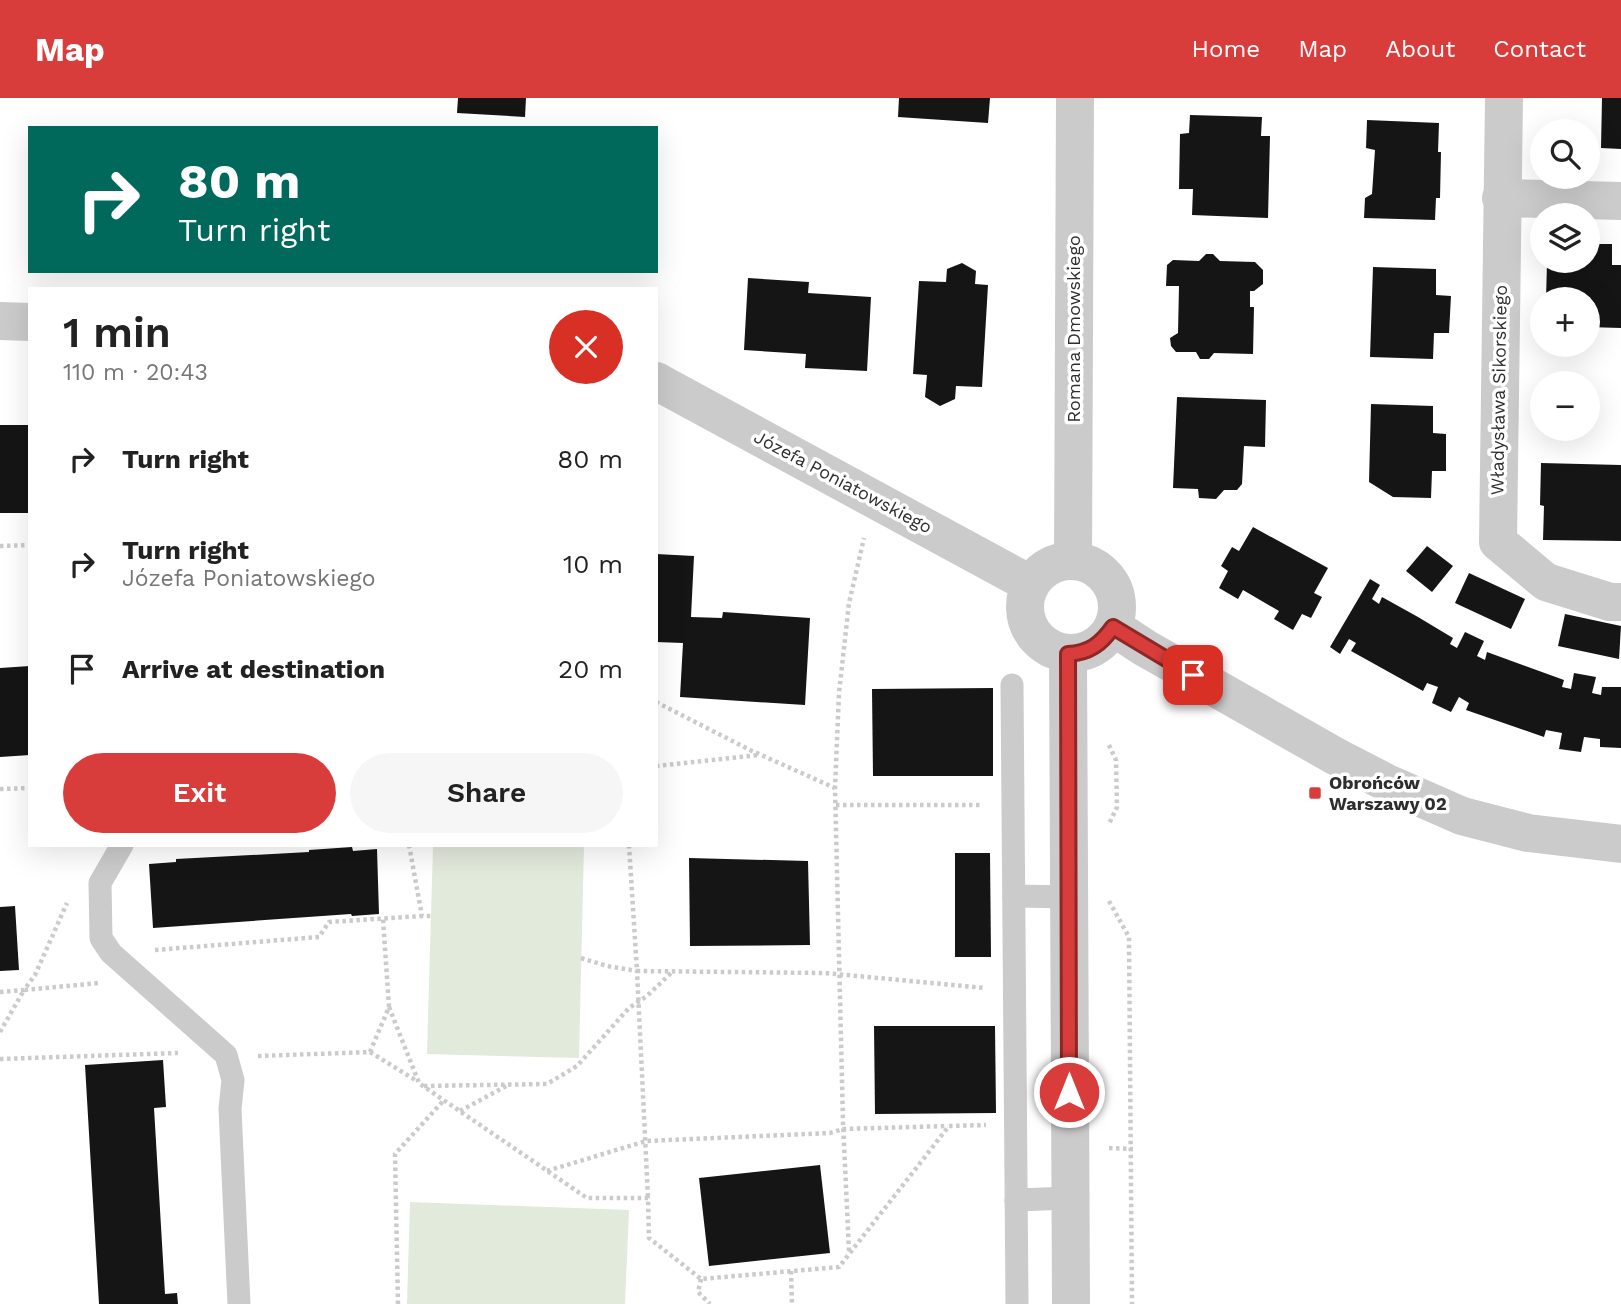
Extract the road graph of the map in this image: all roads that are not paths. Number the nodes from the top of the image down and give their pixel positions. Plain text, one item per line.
1 (1075, 98) edge
2 (1504, 98) edge
3 (1501, 198) junction
4 (1621, 201) edge
5 (0, 320) edge
6 (28, 322) edge
7 (658, 382) edge
8 (1073, 561) junction
9 (1030, 584) junction
10 (1621, 602) edge
11 (1113, 627) junction
12 (1068, 654) junction
13 (1012, 685) dead end
14 (1621, 844) edge
15 (121, 847) edge
16 (1087, 895) junction
17 (1014, 896) junction
18 (1070, 1198) junction
19 (1016, 1200) junction
20 (239, 1304) edge
21 (1017, 1304) edge
22 (1071, 1304) edge

1 - 8 street, Romana Dmowskiego
2 - 3 street, Władysława Sikorskiego
3 - 4 street
3 - 10 street, Władysława Sikorskiego
5 - 6 street
7 - 9 street, Józefa Poniatowskiego
8 - 9 street
8 - 11 street
9 - 12 street
11 - 12 street
11 - 14 street
12 - 16 street
13 - 17 lane
15 - 20 lane
16 - 17 lane
16 - 18 street
17 - 19 lane
18 - 19 lane
18 - 22 street
19 - 21 lane

